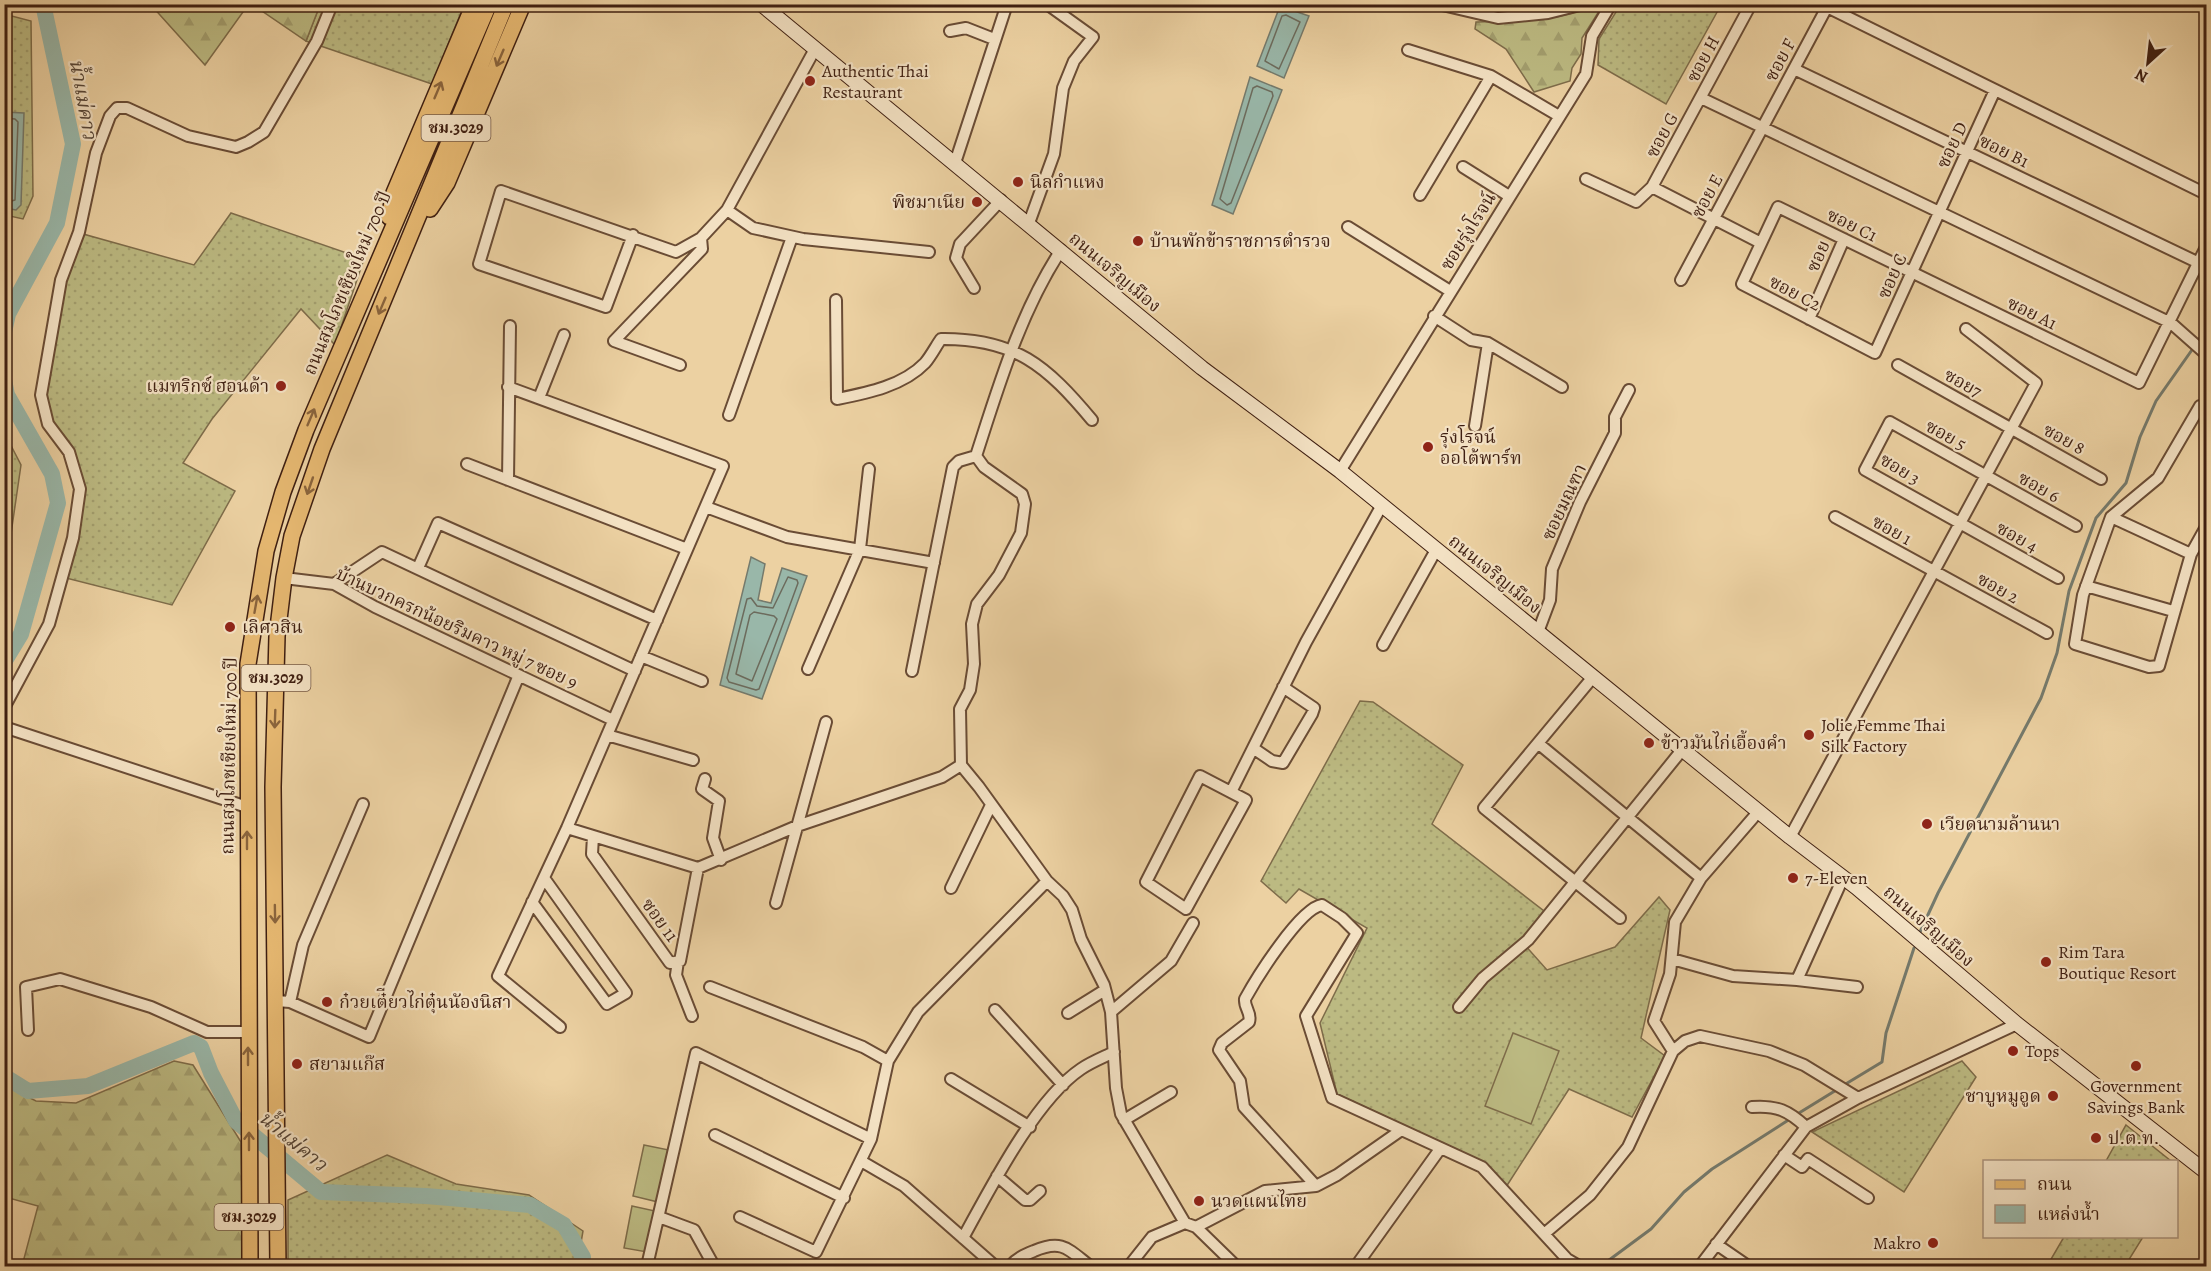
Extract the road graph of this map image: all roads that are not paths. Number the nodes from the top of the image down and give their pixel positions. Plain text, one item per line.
1 (332, 4) edge
2 (474, 4) edge
3 (489, 4) edge
4 (506, 4) edge
5 (523, 4) edge
6 (761, 4) edge
7 (1007, 4) edge
8 (1047, 4) edge
9 (1438, 4) edge
10 (1584, 4) edge
11 (1611, 4) edge
12 (1751, 4) edge
13 (1824, 6) edge
14 (950, 31) dead end
15 (994, 39) junction
16 (815, 49) junction
17 (1408, 50) dead end
18 (1794, 69) junction
19 (1491, 76) junction
20 (1995, 90) junction
21 (1701, 98) junction
22 (1559, 116) junction
23 (1762, 128) junction
24 (1967, 152) junction
25 (955, 163) junction
26 (1463, 167) dead end
27 (1586, 179) dead end
28 (1652, 188) junction
29 (2206, 194) edge
30 (1420, 195) dead end
31 (1509, 196) junction
32 (1000, 200) junction
33 (1778, 207) joint
34 (727, 210) junction
35 (1939, 213) junction
36 (1714, 219) junction
37 (1029, 223) junction
38 (1348, 227) dead end
39 (633, 235) junction
40 (792, 237) junction
41 (701, 238) junction
42 (1844, 239) junction
43 (1761, 243) junction
44 (384, 244) junction
45 (2206, 247) edge
46 (1061, 250) junction
47 (405, 252) junction
48 (929, 252) dead end
49 (2199, 263) junction
50 (1911, 273) junction
51 (1681, 280) dead end
52 (974, 288) dead end
53 (1450, 291) junction
54 (836, 300) dead end
55 (1434, 316) junction
56 (1809, 319) junction
57 (2171, 323) junction
58 (510, 326) dead end
59 (1966, 329) dead end
60 (564, 335) dead end
61 (1488, 343) junction
62 (1011, 350) junction
63 (2203, 351) edge
64 (1875, 353) joint
65 (680, 365) dead end
66 (1898, 365) dead end
67 (508, 387) junction
68 (1562, 387) dead end
69 (1629, 390) dead end
70 (539, 398) junction
71 (2206, 411) edge
72 (729, 415) dead end
73 (1092, 420) dead end
74 (1890, 422) joint
75 (1475, 426) dead end
76 (2012, 429) junction
77 (976, 456) junction
78 (466, 464) dead end
79 (869, 470) dead end
80 (1340, 471) junction
81 (1986, 476) junction
82 (2101, 479) dead end
83 (508, 480) junction
84 (1382, 505) junction
85 (706, 507) junction
86 (1835, 517) dead end
87 (2111, 517) junction
88 (1960, 524) junction
89 (2076, 526) dead end
90 (2206, 527) edge
91 (687, 549) junction
92 (860, 549) junction
93 (1436, 550) junction
94 (2191, 554) junction
95 (934, 563) junction
96 (418, 568) junction
97 (1934, 572) junction
98 (284, 578) junction
99 (2058, 578) dead end
100 (334, 584) junction
101 (2086, 586) junction
102 (2173, 611) junction
103 (657, 620) junction
104 (1538, 632) junction
105 (2047, 633) dead end
106 (1383, 645) dead end
107 (641, 656) junction
108 (808, 669) dead end
109 (635, 671) junction
110 (912, 671) dead end
111 (519, 675) junction
112 (1593, 677) junction
113 (702, 681) dead end
114 (1283, 687) junction
115 (4, 708) edge
116 (613, 720) junction
117 (826, 722) dead end
118 (4, 728) edge
119 (607, 735) junction
120 (1539, 744) junction
121 (1253, 748) junction
122 (1682, 750) junction
123 (693, 760) dead end
124 (961, 765) junction
125 (705, 779) dead end
126 (1231, 792) junction
127 (363, 804) dead end
128 (992, 805) junction
129 (247, 807) junction
130 (1759, 811) junction
131 (1629, 816) junction
132 (797, 826) junction
133 (567, 828) junction
134 (593, 836) junction
135 (1790, 837) junction
136 (721, 860) junction
137 (698, 868) junction
138 (543, 878) junction
139 (1701, 878) junction
140 (1843, 878) junction
141 (1047, 881) junction
142 (1575, 881) junction
143 (951, 888) dead end
144 (532, 902) junction
145 (776, 903) dead end
146 (1620, 918) dead end
147 (1193, 923) dead end
148 (1672, 959) junction
149 (678, 961) junction
150 (1797, 980) junction
151 (710, 987) dead end
152 (1857, 987) dead end
153 (1105, 990) junction
154 (283, 1002) junction
155 (1459, 1007) dead end
156 (995, 1010) dead end
157 (1111, 1012) junction
158 (1068, 1013) dead end
159 (692, 1016) dead end
160 (2017, 1024) junction
161 (560, 1027) dead end
162 (28, 1030) dead end
163 (248, 1032) junction
164 (1673, 1051) junction
165 (1114, 1052) junction
166 (888, 1061) junction
167 (951, 1079) dead end
168 (1063, 1085) junction
169 (1171, 1092) dead end
170 (1858, 1098) junction
171 (1752, 1107) dead end
172 (1124, 1120) junction
173 (1030, 1127) junction
174 (1806, 1127) junction
175 (1400, 1131) junction
176 (715, 1135) dead end
177 (871, 1139) junction
178 (1440, 1149) junction
179 (1784, 1155) junction
180 (861, 1161) junction
181 (2206, 1172) edge
182 (997, 1176) junction
183 (1316, 1186) junction
184 (1040, 1191) dead end
185 (844, 1198) junction
186 (1868, 1198) dead end
187 (659, 1217) junction
188 (740, 1217) dead end
189 (1191, 1225) junction
190 (1544, 1234) junction
191 (963, 1238) junction
192 (1716, 1244) junction
193 (250, 1266) edge
194 (278, 1266) edge
195 (647, 1266) edge
196 (714, 1266) edge
197 (995, 1266) edge
198 (1010, 1266) edge
199 (1090, 1266) edge
200 (1129, 1266) edge
201 (1236, 1266) edge
202 (1356, 1266) edge
203 (1579, 1266) edge
204 (1700, 1266) edge
205 (1748, 1266) edge

1 - 115 street
44 -> 2 main road
3 - 44 main road, ถนนสมโภชเชียงใหม่ 700 ปี / ชม.3029
4 - 47 main road, ชม.3029
5 -> 47 main road
6 - 16 main road, ถนนเจริญเมือง
7 - 15 street
8 - 37 street
9 - 10 street
11 - 22 street, ซอยรุ่งโรจน์
12 - 21 street, ซอย H
13 - 18 street, ซอย F
13 - 20 street
14 - 15 street
15 - 25 street
16 - 25 main road, ถนนเจริญเมือง
16 - 34 street
17 - 19 street
18 - 23 street, ซอย F
18 - 24 street, ซอย B1
19 - 22 street
19 - 30 street
20 - 24 street, ซอย D
20 - 29 street
21 - 23 street
21 - 28 street, ซอย G
22 - 31 street, ซอยรุ่งโรจน์
23 - 35 street
23 - 36 street, ซอย E
24 - 35 street, ซอย D
24 - 49 street, ซอย B1
25 - 32 main road, ถนนเจริญเมือง
26 - 31 street
27 - 28 street
28 - 36 street
31 - 53 street, ซอยรุ่งโรจน์
32 - 37 main road, ถนนเจริญเมือง
32 - 52 street
33 - 42 street, ซอย C1
33 - 43 street, ซอย C2
34 - 40 street
34 - 41 street
35 - 50 street, ซอย C
35 - 57 street
36 - 43 street
36 - 51 street, ซอย E
37 - 46 main road, ถนนเจริญเมือง
38 - 53 street
39 - 39 street
39 - 41 street
40 - 48 street
40 - 72 street
41 - 65 street
42 - 50 street, ซอย C1
42 - 56 street, ซอย
43 - 56 street, ซอย C2
129 -> 44 main road, ถนนสมโภชเชียงใหม่ 700 ปี / ชม.3029
45 - 49 street
46 - 62 street
46 - 80 main road, ถนนเจริญเมือง
47 -> 98 main road, ชม.3029
49 - 57 street
50 - 57 street, ซอย A1
50 - 64 street, ซอย C
53 - 55 street, ซอยรุ่งโรจน์
54 - 62 street
55 - 61 street
55 - 80 street, ซอยรุ่งโรจน์
56 - 64 street, ซอย C2
57 - 63 street
58 - 67 street
59 - 76 street
60 - 70 street
61 - 68 street
61 - 75 street
62 - 73 street
62 - 77 street
66 - 76 street, ซอย7
67 - 70 street
67 - 83 street
69 - 104 street, ซอยมณฑา
70 - 85 street
71 - 87 street
74 - 81 street, ซอย 5
74 - 88 street, ซอย 3
76 - 81 street
76 - 82 street, ซอย 8
77 - 95 street
77 - 124 street
78 - 83 street
79 - 92 street
80 - 84 main road, ถนนเจริญเมือง
81 - 88 street
81 - 89 street, ซอย 6
83 - 91 street
84 - 93 main road, ถนนเจริญเมือง
84 - 114 street
85 - 91 street
85 - 92 street
86 - 97 street, ซอย 1
87 - 94 street
87 - 101 street
88 - 97 street
88 - 99 street, ซอย 4
90 - 94 street
91 - 103 street
92 - 95 street
92 - 108 street
93 - 104 main road, ถนนเจริญเมือง
93 - 106 street
94 - 102 street
95 - 110 street
96 - 100 street
96 - 103 street
96 - 109 street
97 - 105 street, ซอย 2
97 - 135 street
98 - 100 street, บ้านบวกครกน้อยริมคาว หมู่ 7 ซอย 9
98 -> 154 main road, ชม.3029
100 - 111 street, บ้านบวกครกน้อยริมคาว หมู่ 7 ซอย 9
101 - 102 street
101 - 102 street
103 - 107 street
104 - 112 main road, ถนนเจริญเมือง
107 - 109 street
107 - 113 street
109 - 116 street
111 - 116 street, บ้านบวกครกน้อยริมคาว หมู่ 7 ซอย 9
111 - 154 street
112 - 120 street
112 - 122 main road, ถนนเจริญเมือง
114 - 121 street
114 - 121 street
116 - 119 street
117 - 132 street
118 - 129 street
119 - 123 street
119 - 133 street
120 - 131 street
120 - 142 street
121 - 126 street
122 - 130 main road, ถนนเจริญเมือง
122 - 131 street
124 - 128 street
124 - 132 street
125 - 136 street
126 - 126 street
127 - 154 street
128 - 141 street
128 - 143 street
163 -> 129 main road, ถนนสมโภชเชียงใหม่ 700 ปี / ชม.3029
130 - 135 main road, ถนนเจริญเมือง
130 - 139 street
131 - 139 street
131 - 142 street
132 - 136 street
132 - 145 street
133 - 134 street
133 - 138 street
134 - 137 street
134 - 149 street, ซอย 11
135 - 140 main road, ถนนเจริญเมือง
136 - 137 street
137 - 149 street, ซอย 11
138 - 144 street
138 - 144 street
139 - 148 street
140 - 150 street
140 - 160 main road, ถนนเจริญเมือง
141 - 153 street
141 - 166 street
142 - 146 street
142 - 155 street
144 - 161 street
147 - 157 street
148 - 150 street
148 - 164 street
149 - 159 street
150 - 152 street
151 - 166 street
153 - 157 street
153 - 158 street
154 - 194 main road, ชม.3029
156 - 168 street
157 - 165 street
160 - 170 street
160 - 181 main road, ถนนเจริญเมือง
162 - 163 street
193 -> 163 main road, ถนนสมโภชเชียงใหม่ 700 ปี / ชม.3029
164 - 170 street
164 - 190 street
165 - 168 street
165 - 172 street
166 - 177 street
167 - 173 street
168 - 173 street
169 - 172 street
170 - 174 street
171 - 174 street
172 - 189 street
173 - 182 street
174 - 179 street
175 - 178 street
175 - 183 street
175 - 183 street
176 - 185 street
177 - 180 street
177 - 187 street
178 - 190 street
178 - 202 street
179 - 186 street
179 - 192 street
180 - 185 street
180 - 191 street
182 - 184 street
182 - 191 street
183 - 189 street
185 - 188 street
187 - 195 street
187 - 196 street
189 - 200 street
189 - 201 street
190 - 203 street
191 - 197 street
192 - 204 street
192 - 205 street
198 - 199 street

